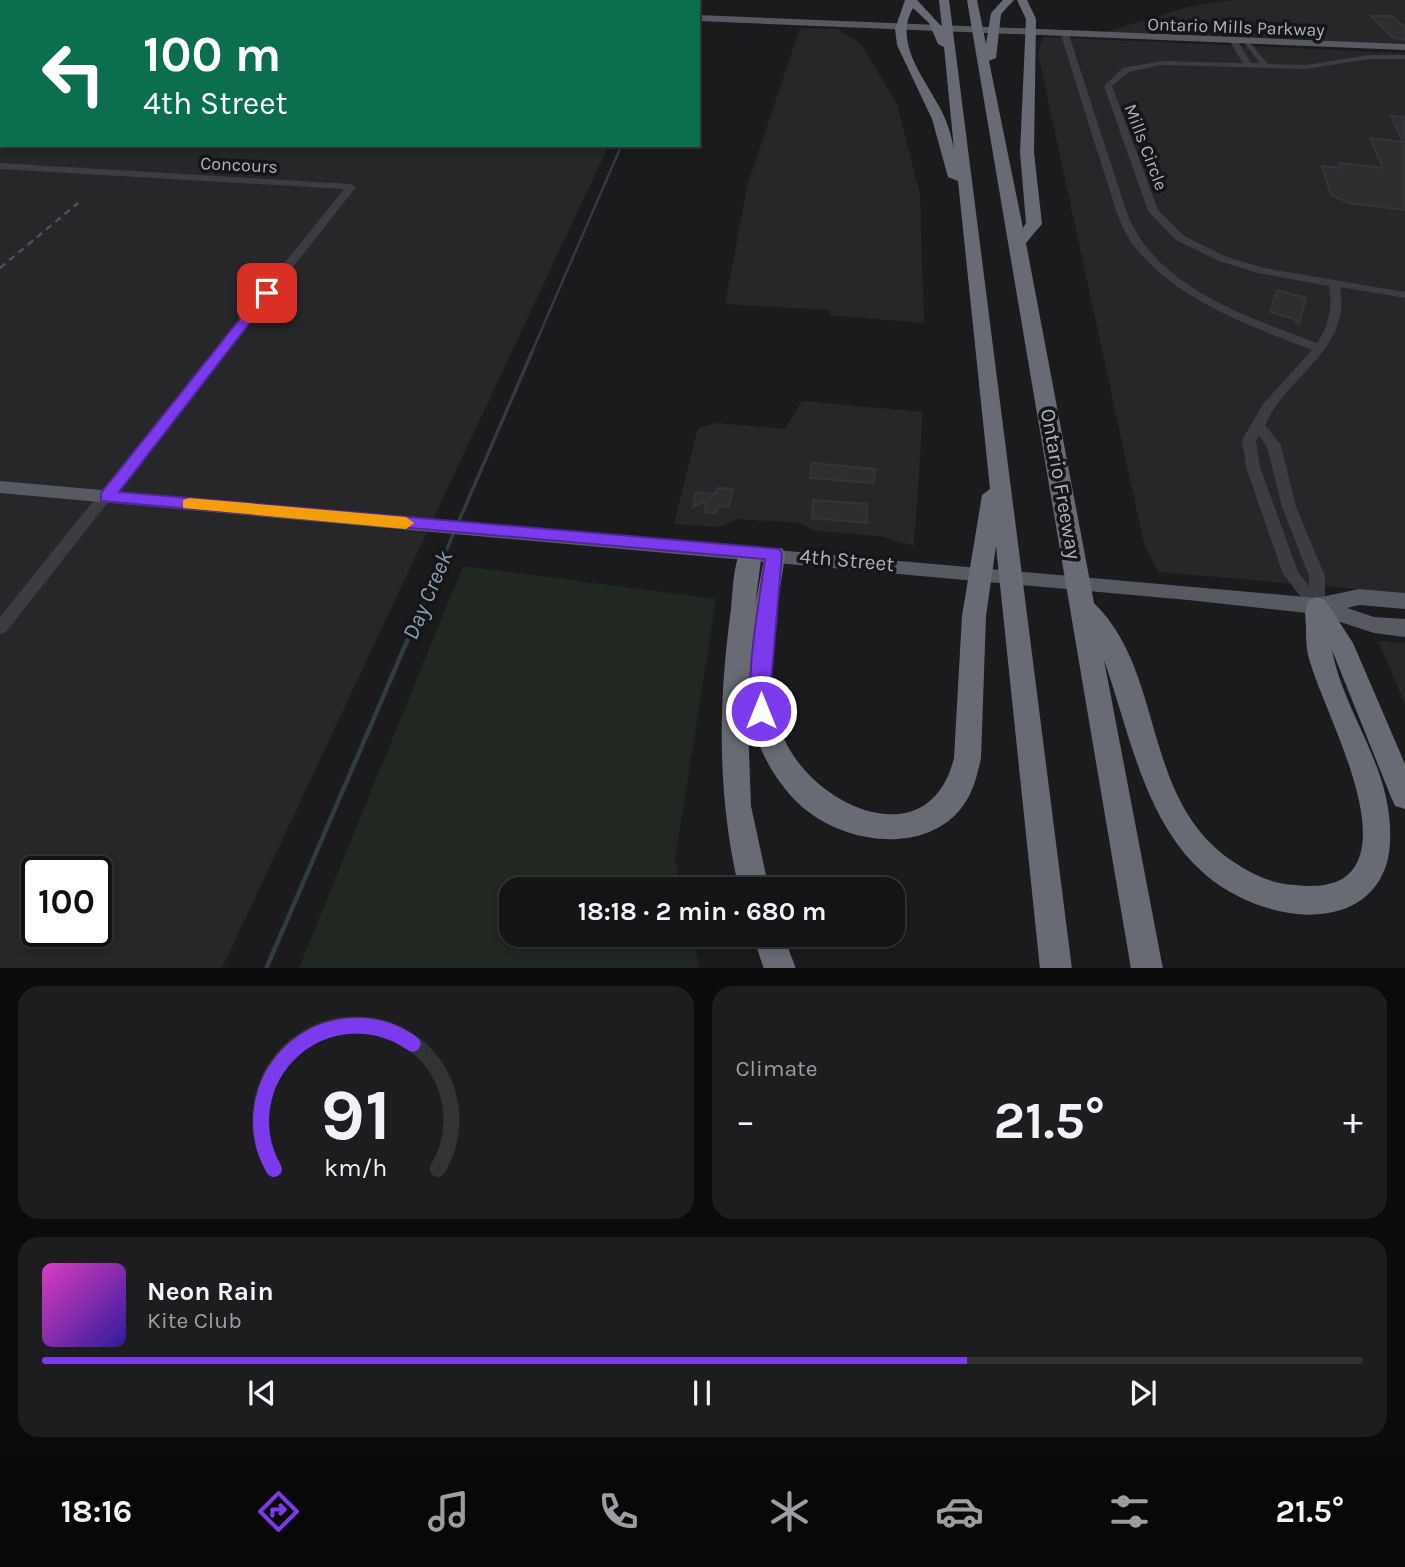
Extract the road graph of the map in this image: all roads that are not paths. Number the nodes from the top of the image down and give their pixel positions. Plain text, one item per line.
1 (911, 0) edge
2 (944, 0) edge
3 (972, 0) edge
4 (1009, 0) edge
5 (1022, 0) edge
6 (700, 18) edge
7 (942, 28) junction
8 (1065, 35) junction
9 (1241, 42) junction
10 (1405, 49) edge
11 (1405, 57) edge
12 (1248, 65) junction
13 (1266, 66) junction
14 (987, 76) junction
15 (0, 166) edge
16 (971, 222) junction
17 (1018, 243) junction
18 (1334, 283) junction
19 (1405, 295) edge
20 (1318, 348) junction
21 (1260, 428) junction
22 (0, 487) edge
23 (106, 497) junction
24 (995, 537) junction
25 (762, 553) junction
26 (1405, 601) edge
27 (1317, 606) junction
28 (0, 628) edge
29 (1405, 628) edge
30 (1093, 631) junction
31 (1405, 797) edge
32 (751, 877) edge
33 (772, 947) edge
34 (780, 968) edge
35 (1056, 968) edge
36 (1147, 968) edge

1 - 7 highway
1 - 16 highway
2 - 7 highway
3 - 14 highway, Ontario Freeway
4 - 14 highway
5 - 17 highway
6 - 8 main road, Ontario Mills Parkway
7 - 16 highway
8 - 9 main road, Ontario Mills Parkway
8 - 20 street
9 - 10 main road, Ontario Mills Parkway
9 - 12 street
9 - 13 street
11 - 13 street, Mills Circle
12 - 13 street, Mills Circle
12 - 18 street, Mills Circle
14 - 17 highway, Ontario Freeway
15 - 23 street, Concours
16 - 24 highway
17 - 30 highway, Ontario Freeway
18 - 19 street, Mills Circle
18 - 20 street
20 - 21 street
21 - 27 street
21 - 27 street
22 - 23 main road, 4th Street
23 - 25 main road, 4th Street
23 - 28 street
24 - 25 highway
24 - 35 highway
25 - 27 main road, 4th Street
25 - 32 highway
26 - 27 main road, 4th Street
27 - 29 main road, 4th Street
27 - 30 highway
27 - 31 highway
30 - 36 highway
33 - 34 highway

